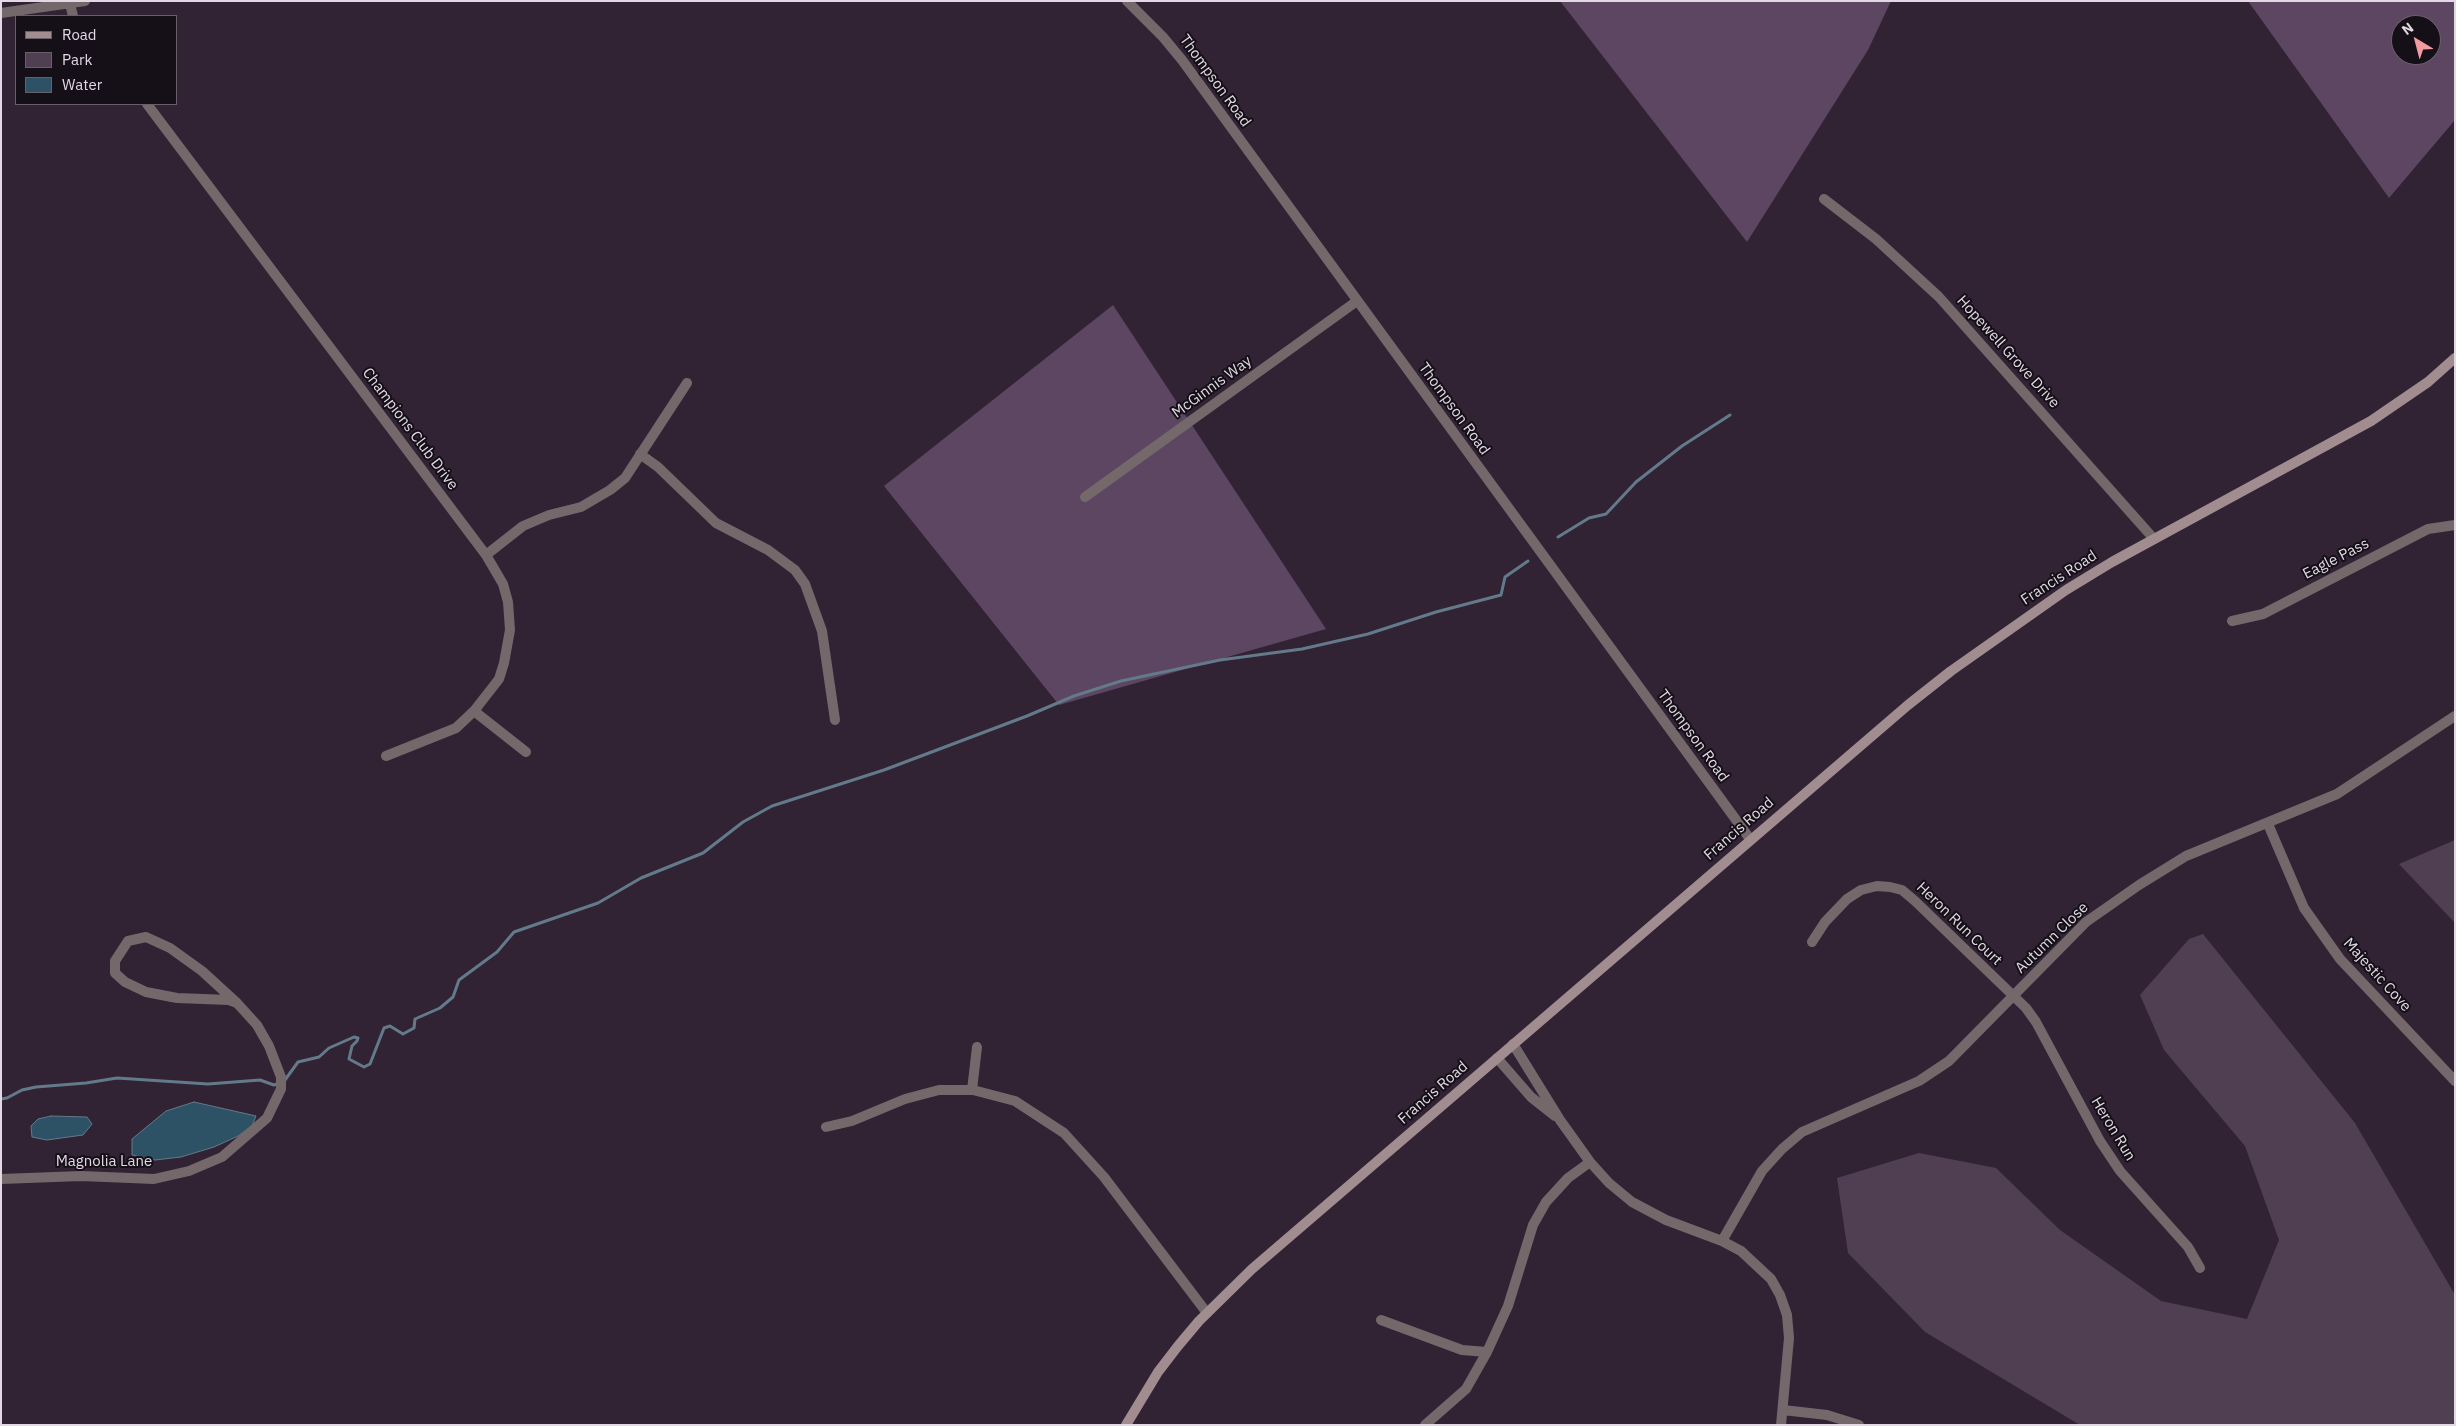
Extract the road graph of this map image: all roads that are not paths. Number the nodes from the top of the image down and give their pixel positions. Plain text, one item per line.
1 (85, 1) edge
2 (1127, 1) edge
3 (70, 4) junction
4 (1, 13) edge
5 (73, 15) edge
6 (148, 105) edge
7 (1824, 199) dead end
8 (1356, 301) junction
9 (2455, 358) edge
10 (687, 383) dead end
11 (640, 454) junction
12 (1085, 497) dead end
13 (2455, 525) edge
14 (2154, 539) junction
15 (486, 555) junction
16 (2232, 621) dead end
17 (474, 711) junction
18 (2455, 716) edge
19 (835, 720) dead end
20 (526, 752) dead end
21 (386, 756) dead end
22 (2268, 824) junction
23 (1750, 839) junction
24 (1812, 942) dead end
25 (2014, 996) junction
26 (237, 1002) junction
27 (1513, 1044) junction
28 (977, 1047) dead end
29 (1497, 1058) junction
30 (2455, 1081) edge
31 (972, 1090) junction
32 (1560, 1120) junction
33 (826, 1127) dead end
34 (1590, 1162) junction
35 (1, 1179) edge
36 (1722, 1241) junction
37 (2200, 1268) dead end
38 (1207, 1313) junction
39 (1381, 1320) dead end
40 (1487, 1352) junction
41 (1783, 1410) junction
42 (1126, 1425) edge
43 (1424, 1425) edge
44 (1781, 1425) edge
45 (1859, 1425) edge

1 - 3 street
2 - 8 street, Thompson Road
3 - 4 street
3 - 5 street
6 - 15 street, Champions Club Drive
7 - 14 street, Hopewell Grove Drive
8 - 12 street, McGinnis Way
8 - 23 street, Thompson Road
9 - 14 street, Francis Road
10 - 11 street
11 - 15 street
11 - 19 street
13 - 16 street, Eagle Pass
14 - 23 street, Francis Road
15 - 17 street, Champions Club Drive
17 - 20 street
17 - 21 street, Champions Club Drive
18 - 22 street, Autumn Close
22 - 25 street, Autumn Close
22 - 30 street, Majestic Cove
23 - 27 street, Francis Road
24 - 25 street, Heron Run Court
25 - 36 street, Autumn Close
25 - 37 street, Heron Run
26 - 26 street, Magnolia Lane
26 - 35 street, Magnolia Lane
27 - 29 street, Francis Road
27 - 32 street
28 - 31 street
29 - 32 street
29 - 38 street, Francis Road
31 - 33 street
31 - 38 street
32 - 34 street
34 - 36 street
34 - 40 street
36 - 41 street
38 - 42 street, Francis Road
39 - 40 street
40 - 43 street
41 - 44 street
41 - 45 street

